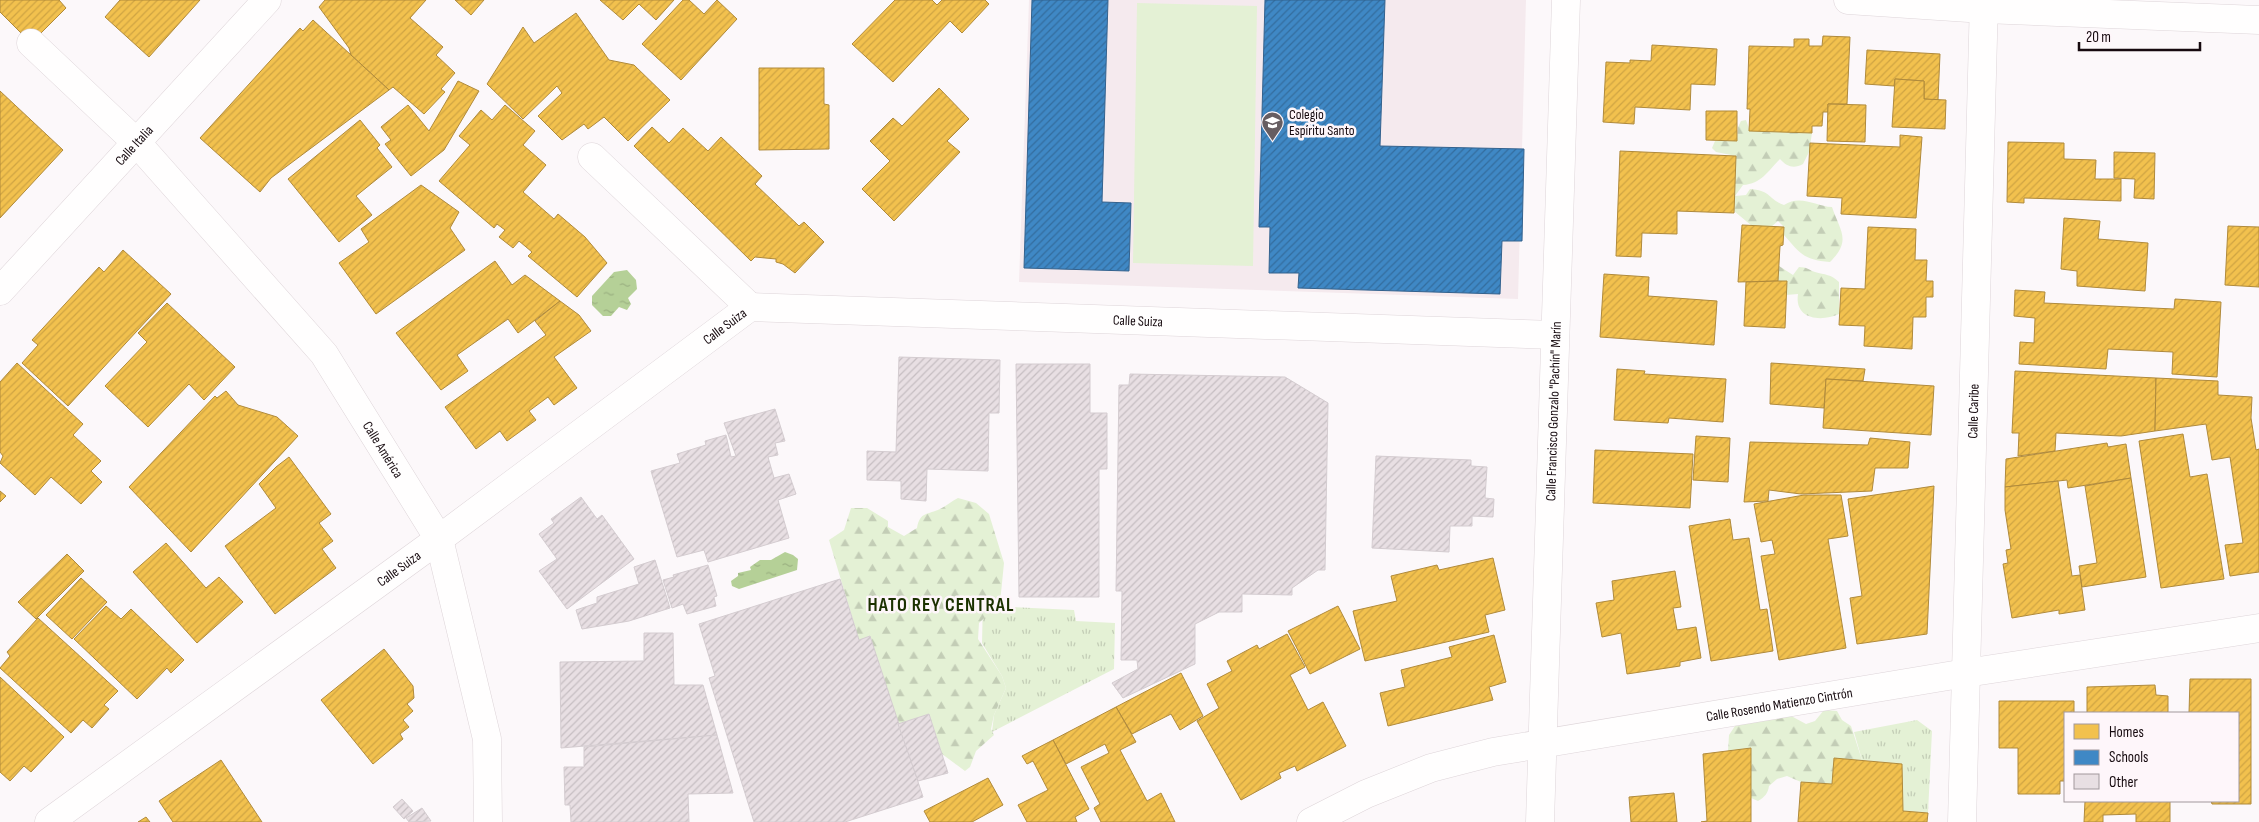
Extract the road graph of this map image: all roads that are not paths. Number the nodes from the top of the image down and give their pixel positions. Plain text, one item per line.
1 (268, 0) edge
2 (1566, 0) edge
3 (1848, 0) edge
4 (1984, 5) edge
5 (2259, 20) edge
6 (31, 43) dead end
7 (137, 142) junction
8 (592, 157) dead end
9 (0, 291) edge
10 (750, 307) junction
11 (1555, 336) junction
12 (439, 539) junction
13 (2259, 628) edge
14 (1966, 673) junction
15 (1541, 742) junction
16 (49, 822) edge
17 (488, 822) edge
18 (1311, 822) edge
19 (1540, 822) edge
20 (1962, 822) edge

1 - 7 street, Calle Italia
2 - 11 street, Calle Francisco Gonzalo "Pachín" Marín
3 - 4 street
4 - 5 street
4 - 14 street, Calle Caribe
6 - 7 street, Calle América
7 - 9 street, Calle Italia
7 - 12 street, Calle América
8 - 10 street
10 - 11 street, Calle Suiza
10 - 12 street, Calle Suiza
11 - 15 street, Calle Francisco Gonzalo "Pachín" Marín
12 - 16 street, Calle Suiza
12 - 17 street, Calle América
13 - 14 street, Calle Rosendo Matienzo Cintrón
14 - 15 street, Calle Rosendo Matienzo Cintrón
14 - 20 street, Calle Caribe
15 - 18 street, Calle Rosendo Matienzo Cintrón
15 - 19 street, Calle Francisco Gonzalo "Pachín" Marín

